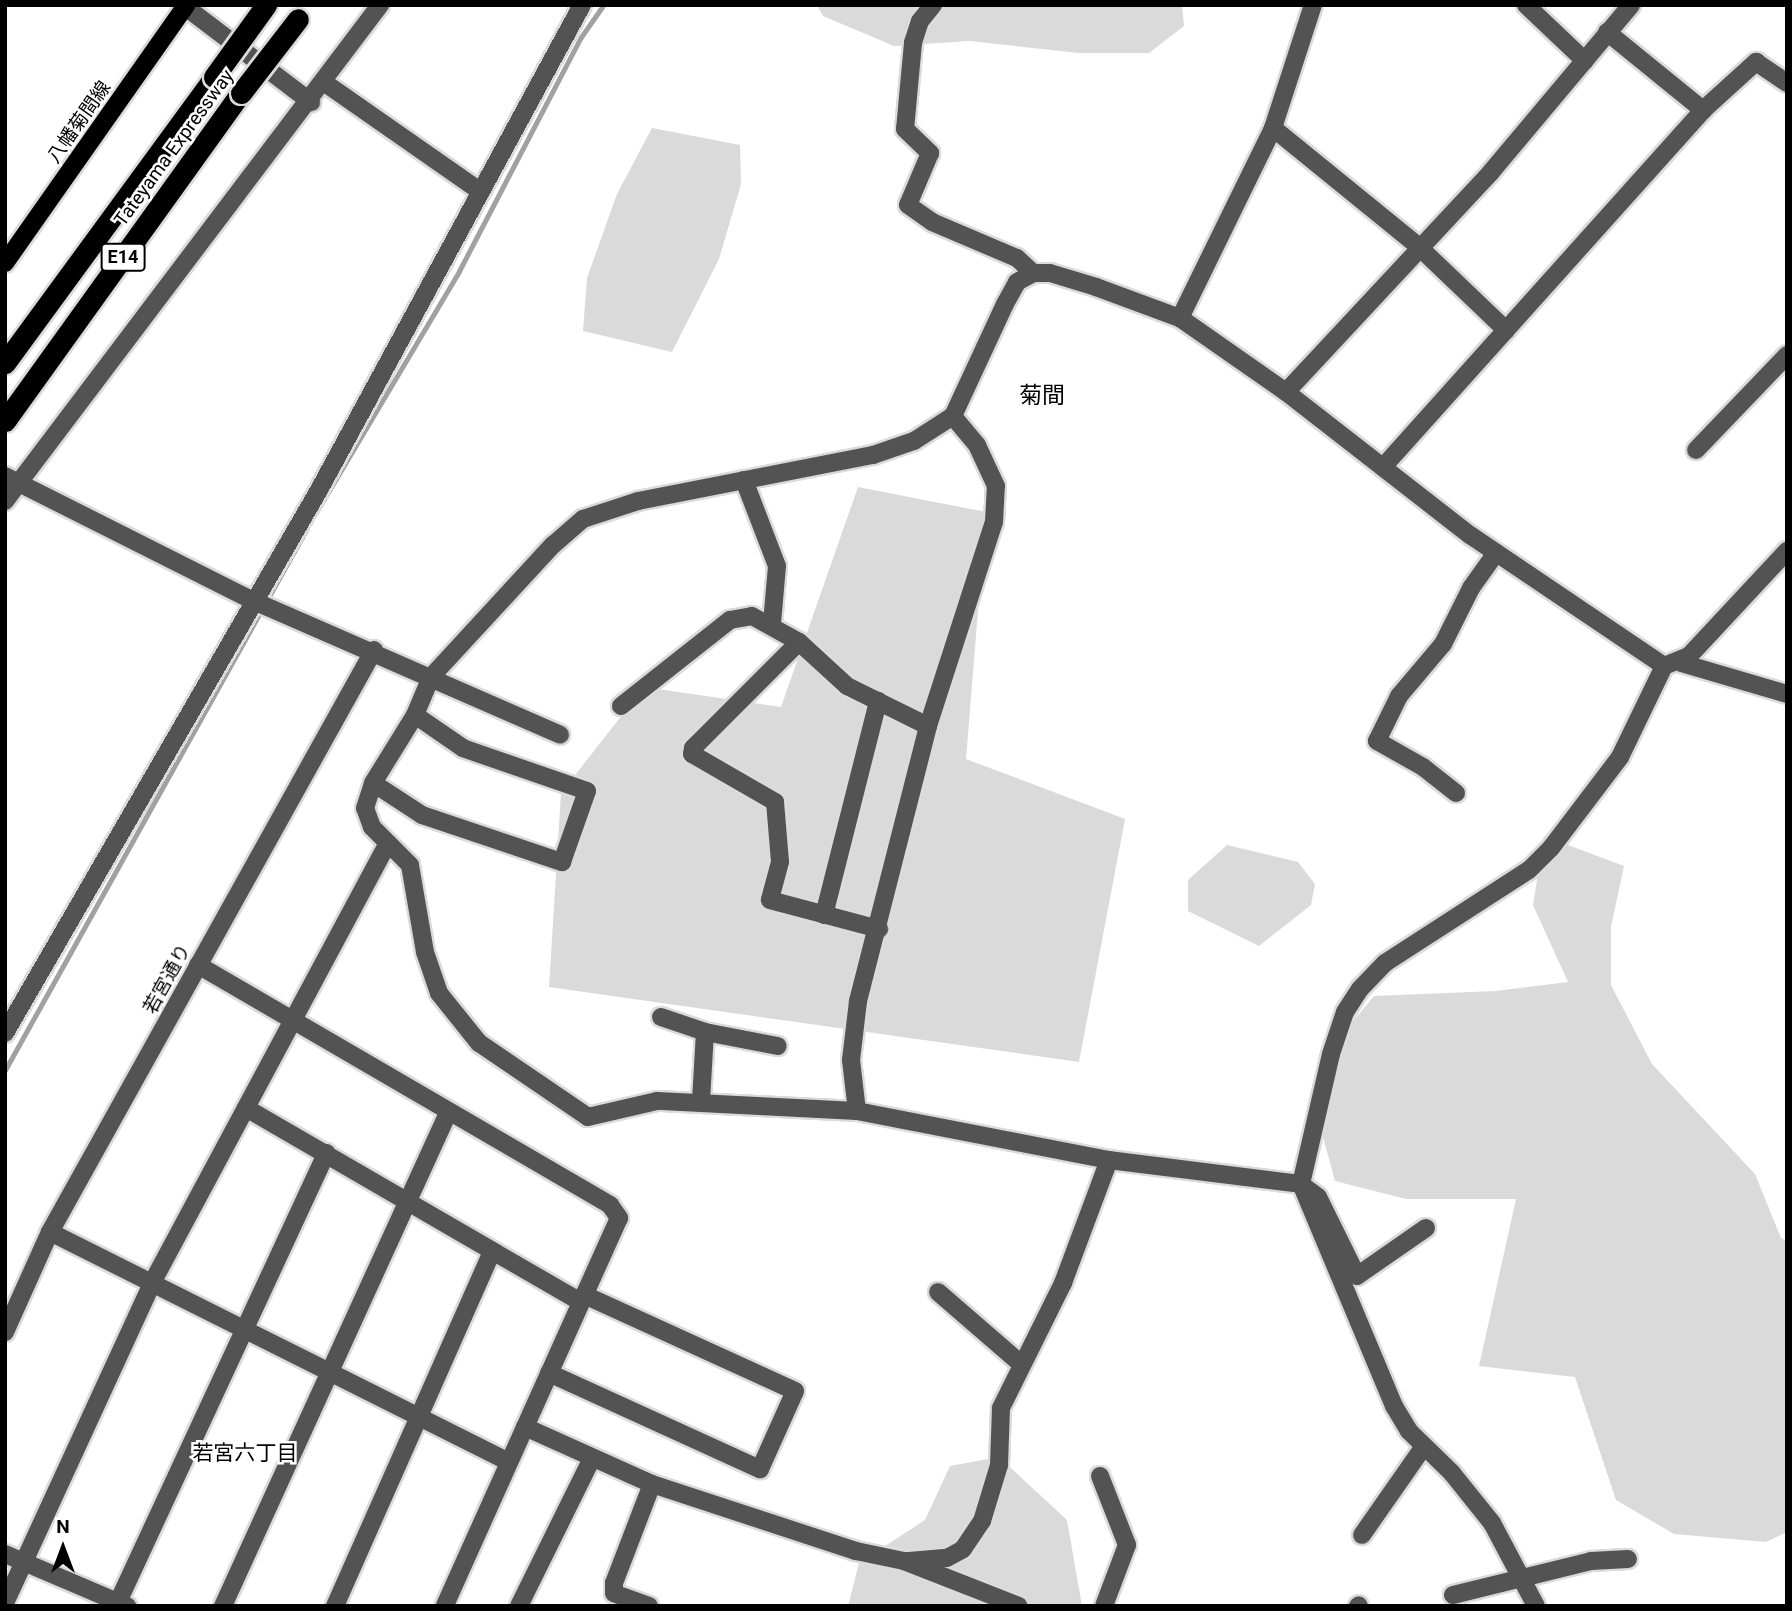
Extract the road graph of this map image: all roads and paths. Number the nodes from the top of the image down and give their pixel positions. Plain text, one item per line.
1 (266, 5) edge
2 (380, 5) edge
3 (582, 5) edge
4 (933, 5) edge
5 (1312, 5) edge
6 (1526, 5) edge
7 (1631, 5) edge
8 (185, 6) edge
9 (303, 12) edge
10 (1607, 32) junction
11 (1584, 61) junction
12 (326, 83) junction
13 (1787, 83) edge
14 (311, 102) junction
15 (1703, 110) junction
16 (1273, 128) junction
17 (481, 192) junction
18 (1418, 246) junction
19 (7, 258) edge
20 (1033, 273) junction
21 (1180, 318) junction
22 (1506, 330) junction
23 (1787, 355) edge
24 (5, 363) edge
25 (1286, 392) junction
26 (953, 416) junction
27 (5, 421) edge
28 (1696, 450) dead end
29 (1383, 467) junction
30 (12, 479) edge
31 (744, 480) junction
32 (5, 501) edge
33 (1787, 551) edge
34 (1496, 553) junction
35 (254, 601) junction
36 (772, 623) junction
37 (799, 642) junction
38 (374, 650) junction
39 (1672, 665) junction
40 (431, 677) junction
41 (1787, 694) edge
42 (878, 701) junction
43 (621, 706) dead end
44 (415, 715) junction
45 (929, 726) junction
46 (560, 735) dead end
47 (373, 783) junction
48 (1455, 793) dead end
49 (388, 843) junction
50 (824, 915) junction
51 (878, 929) junction
52 (198, 965) junction
53 (661, 1017) dead end
54 (294, 1018) junction
55 (705, 1032) junction
56 (5, 1033) edge
57 (778, 1046) dead end
58 (701, 1101) junction
59 (246, 1108) junction
60 (857, 1111) junction
61 (448, 1113) junction
62 (326, 1153) junction
63 (1109, 1160) junction
64 (1301, 1184) junction
65 (408, 1200) junction
66 (1426, 1228) dead end
67 (50, 1232) junction
68 (492, 1252) junction
69 (152, 1283) junction
70 (939, 1292) dead end
71 (13, 1295) edge
72 (583, 1298) junction
73 (244, 1329) junction
74 (5, 1332) edge
75 (1021, 1364) junction
76 (330, 1372) junction
77 (549, 1373) junction
78 (419, 1416) junction
79 (525, 1427) junction
80 (1424, 1446) junction
81 (592, 1458) junction
82 (509, 1462) junction
83 (1100, 1476) dead end
84 (652, 1484) junction
85 (1362, 1535) dead end
86 (5, 1554) edge
87 (1628, 1559) dead end
88 (904, 1561) junction
89 (23, 1562) junction
90 (1520, 1578) junction
91 (614, 1588) junction
92 (1453, 1595) dead end
93 (5, 1603) edge
94 (122, 1604) edge
95 (646, 1605) edge
96 (223, 1606) edge
97 (335, 1606) edge
98 (445, 1606) edge
99 (519, 1606) edge
100 (606, 1606) edge
101 (1019, 1606) edge
102 (1104, 1606) edge
103 (1536, 1606) edge

1 - 24 highway, Tateyama Expressway / E14, bridge
2 - 12 street
3 - 17 street
4 - 20 street
5 - 16 street
6 - 11 street
7 - 10 street
8 - 14 street
8 - 19 main road, 八幡菊間線
9 - 27 highway, Tateyama Expressway / E14, bridge
10 - 11 street
10 - 15 street
11 - 18 street
12 - 14 street
12 - 17 street
13 - 15 street
14 - 30 street
15 - 22 street
16 - 18 street
16 - 21 street
17 - 35 street
18 - 22 street
18 - 25 street
20 - 21 street
20 - 26 street
21 - 25 street
22 - 29 street
23 - 28 street
25 - 29 street
26 - 31 street
26 - 45 street
29 - 34 street
30 - 32 street
30 - 35 street
31 - 36 street
31 - 40 street
33 - 39 street
34 - 39 street
34 - 48 street
35 - 38 street
35 - 56 street
36 - 37 street
36 - 43 street
37 - 42 street
37 - 50 street
38 - 40 street
38 - 52 street, 若宮通り
39 - 41 street
39 - 64 street
40 - 44 street
40 - 46 street
42 - 45 street
42 - 50 street
44 - 47 street
44 - 47 street
45 - 51 street
47 - 49 street
49 - 54 street
49 - 58 street
50 - 51 street
51 - 60 street
52 - 54 street
52 - 67 street, 若宮通り
53 - 55 street
54 - 59 street
54 - 61 street
55 - 57 street
55 - 58 street
58 - 60 street
59 - 62 street
59 - 69 street
60 - 63 street
61 - 65 street
61 - 72 street
62 - 65 street
62 - 73 street
63 - 64 street
63 - 75 street
64 - 66 street
64 - 80 street
65 - 68 street
65 - 76 street
67 - 69 street
67 - 71 street, 若宮通り
68 - 72 street
68 - 78 street
69 - 73 street
69 - 89 street
70 - 75 street
71 - 74 street, 若宮通り
72 - 77 street
72 - 77 street
73 - 76 street
73 - 94 street
75 - 88 street
76 - 78 street
76 - 96 street
77 - 79 street
78 - 82 street
78 - 97 street
79 - 81 street
79 - 82 street
80 - 85 street
80 - 90 street
81 - 84 street
81 - 99 street
82 - 98 street
83 - 102 street
84 - 88 street
84 - 91 street
86 - 89 street
87 - 90 street
88 - 101 street
89 - 93 street
89 - 94 street
90 - 92 street
90 - 103 street
91 - 95 street
91 - 100 street

